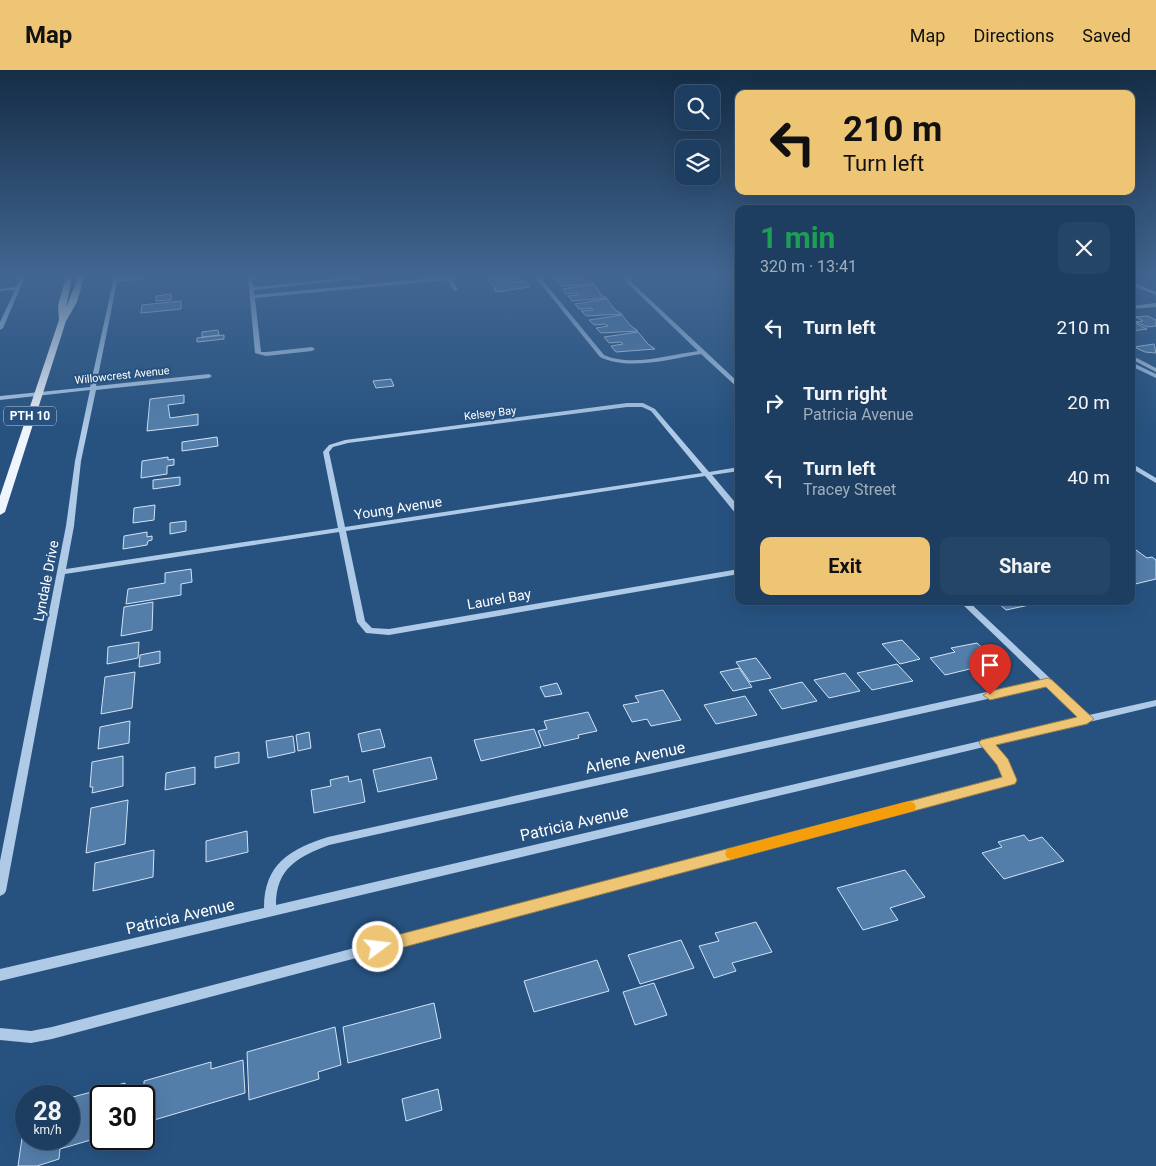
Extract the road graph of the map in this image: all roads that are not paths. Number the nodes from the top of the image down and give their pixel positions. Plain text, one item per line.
1 (60, 328) edge
2 (106, 328) edge
3 (255, 328) edge
4 (579, 328) edge
5 (677, 328) edge
6 (312, 349) dead end
7 (702, 352) junction
8 (1135, 359) edge
9 (1135, 366) edge
10 (1155, 369) edge
11 (1142, 370) junction
12 (1135, 371) edge
13 (209, 376) dead end
14 (1156, 376) edge
15 (735, 383) edge
16 (93, 388) junction
17 (37, 394) junction
18 (0, 398) edge
19 (1135, 468) edge
20 (735, 470) edge
21 (708, 474) junction
22 (1156, 481) edge
23 (735, 507) edge
24 (0, 512) edge
25 (341, 530) junction
26 (62, 572) junction
27 (735, 572) edge
28 (967, 605) edge
29 (1048, 682) junction
30 (1156, 703) edge
31 (1087, 719) junction
32 (986, 743) junction
33 (0, 891) edge
34 (270, 911) junction
35 (0, 975) edge
36 (0, 1034) edge

1 - 17 main road, PTH 10
2 - 16 street, Lyndale Drive
3 - 6 street
4 - 7 street
5 - 7 street
7 - 15 street
8 - 10 street
9 - 11 street
10 - 11 street
11 - 12 street
11 - 14 street
13 - 16 street, Willowcrest Avenue
16 - 17 street, Willowcrest Avenue
16 - 26 street, Lyndale Drive
17 - 18 street, Willowcrest Avenue
17 - 24 main road, PTH 10
19 - 22 street
20 - 21 street, Young Avenue
21 - 23 street
21 - 25 street, Young Avenue
21 - 25 street, Kelsey Bay
25 - 26 street, Young Avenue
25 - 27 street, Laurel Bay
26 - 33 street, Lyndale Drive
28 - 29 street
29 - 31 street
29 - 34 street, Arlene Avenue
30 - 31 street, Patricia Avenue
31 - 32 street, Patricia Avenue
32 - 34 street, Patricia Avenue
32 - 36 street
34 - 35 street, Patricia Avenue

